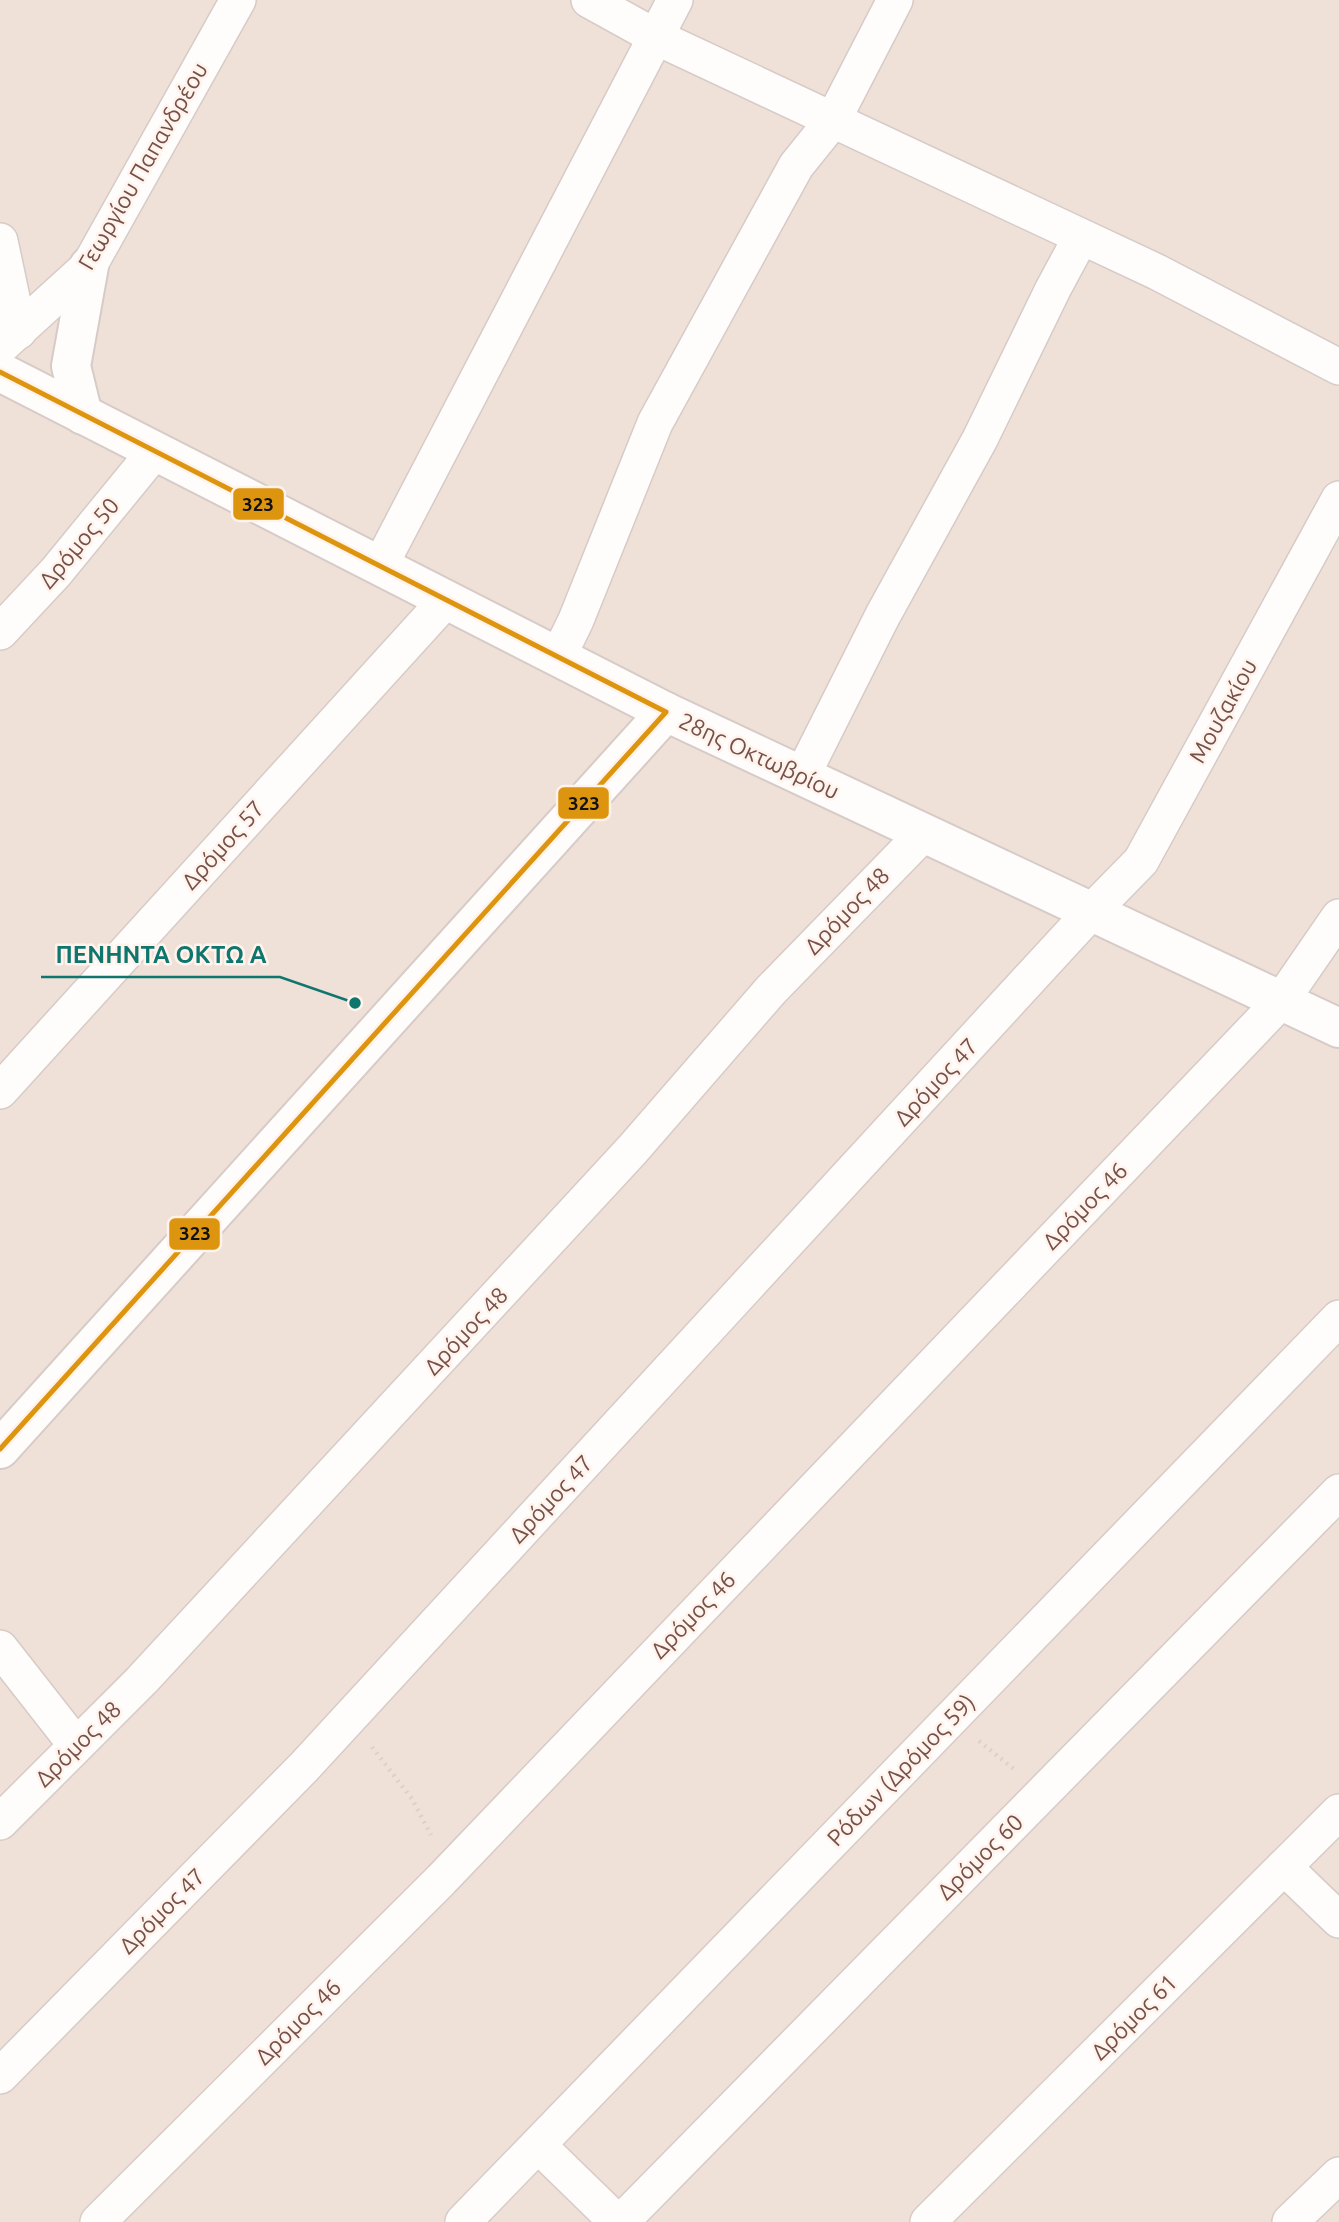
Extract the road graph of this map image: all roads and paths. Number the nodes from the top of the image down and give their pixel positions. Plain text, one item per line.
1 (239, 0) edge
2 (589, 0) edge
3 (675, 0) edge
4 (895, 0) edge
5 (656, 37) junction
6 (833, 120) junction
7 (1081, 237) junction
8 (0, 241) edge
9 (89, 266) junction
10 (9, 339) edge
11 (1339, 367) edge
12 (0, 372) edge
13 (83, 415) junction
14 (155, 451) junction
15 (1339, 499) edge
16 (380, 566) junction
17 (446, 600) junction
18 (0, 632) edge
19 (558, 657) junction
20 (666, 712) junction
21 (803, 776) junction
22 (924, 833) junction
23 (1092, 911) junction
24 (1339, 917) edge
25 (1281, 1001) junction
26 (1339, 1028) edge
27 (0, 1091) edge
28 (1339, 1318) edge
29 (0, 1449) edge
30 (1339, 1492) edge
31 (0, 1648) edge
32 (350, 1718) junction
33 (947, 1723) junction
34 (76, 1745) junction
35 (1043, 1793) junction
36 (1339, 1812) edge
37 (0, 1822) edge
38 (1284, 1867) junction
39 (450, 1870) junction
40 (1339, 1920) edge
41 (0, 2076) edge
42 (538, 2145) junction
43 (1339, 2175) edge
44 (98, 2222) edge
45 (463, 2222) edge
46 (619, 2222) edge
47 (928, 2222) edge
48 (1290, 2222) edge

1 - 9 street, Γεωργίου Παπανδρέου
2 - 5 street
3 - 5 street
4 - 6 street
5 - 6 street
5 - 16 street
6 - 7 street
6 - 19 street
7 - 11 street
7 - 21 street
8 - 10 street
9 - 10 street, Γεωργίου Παπανδρέου
9 - 13 street
12 - 13 street, 28ης Οκτωβρίου
13 - 14 street, 28ης Οκτωβρίου
14 - 16 street, 28ης Οκτωβρίου
14 - 18 street, Δρόμος 50
15 - 23 street, Μουζακίου
16 - 17 street, 28ης Οκτωβρίου
17 - 19 street, 28ης Οκτωβρίου
17 - 27 street, Δρόμος 57
19 - 20 street, 28ης Οκτωβρίου
20 - 21 street, 28ης Οκτωβρίου
20 - 29 street
21 - 22 street, 28ης Οκτωβρίου
22 - 23 street, 28ης Οκτωβρίου
22 - 34 street, Δρόμος 48
23 - 25 street, 28ης Οκτωβρίου
23 - 32 street, Δρόμος 47
24 - 25 street, Δρόμος 46
25 - 26 street, 28ης Οκτωβρίου
25 - 39 street, Δρόμος 46
28 - 33 street, Ρόδων (Δρόμος 59)
30 - 35 street, Δρόμος 60
31 - 34 street
32 - 39 path
32 - 41 street, Δρόμος 47
33 - 35 path
33 - 42 street, Ρόδων (Δρόμος 59)
34 - 37 street, Δρόμος 48
35 - 46 street, Δρόμος 60
36 - 38 street, Δρόμος 61
38 - 40 street
38 - 47 street, Δρόμος 61
39 - 44 street, Δρόμος 46
42 - 45 street, Ρόδων (Δρόμος 59)
42 - 46 street
43 - 48 street

